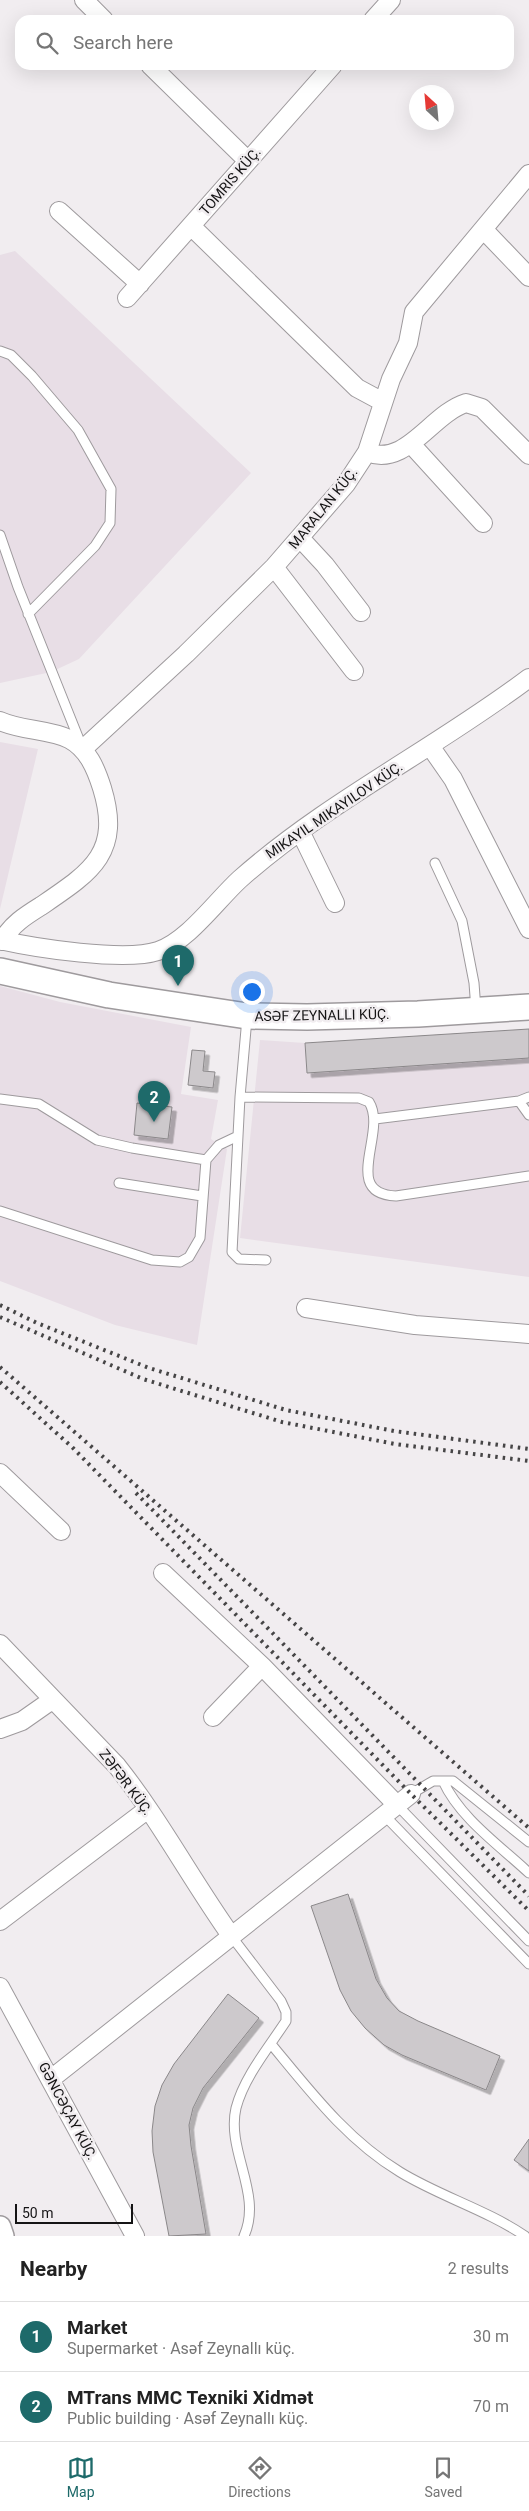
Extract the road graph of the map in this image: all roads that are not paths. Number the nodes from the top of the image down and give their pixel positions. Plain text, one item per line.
1 (84, 0) edge
2 (391, 0) edge
3 (99, 15) edge
4 (378, 15) edge
5 (155, 70) edge
6 (329, 70) edge
7 (248, 161) junction
8 (529, 174) edge
9 (60, 211) dead end
10 (191, 226) junction
11 (484, 230) junction
12 (529, 277) edge
13 (140, 284) junction
14 (127, 298) dead end
15 (0, 351) edge
16 (384, 402) junction
17 (411, 444) junction
18 (367, 452) junction
19 (529, 455) edge
20 (483, 523) dead end
21 (0, 534) edge
22 (300, 538) junction
23 (274, 567) junction
24 (361, 612) dead end
25 (28, 614) junction
26 (354, 671) dead end
27 (529, 678) edge
28 (0, 721) edge
29 (430, 746) junction
30 (83, 749) junction
31 (300, 831) junction
32 (435, 863) dead end
33 (335, 903) dead end
34 (529, 929) edge
35 (1, 941) edge
36 (0, 971) edge
37 (529, 1007) edge
38 (476, 1010) junction
39 (247, 1016) junction
40 (240, 1097) junction
41 (0, 1098) edge
42 (529, 1098) edge
43 (518, 1101) junction
44 (529, 1115) edge
45 (375, 1119) junction
46 (238, 1136) junction
47 (206, 1160) junction
48 (529, 1176) edge
49 (119, 1183) dead end
50 (202, 1196) junction
51 (0, 1211) edge
52 (266, 1260) dead end
53 (306, 1308) dead end
54 (529, 1334) edge
55 (0, 1473) edge
56 (61, 1531) dead end
57 (163, 1573) dead end
58 (0, 1644) edge
59 (262, 1666) junction
60 (52, 1700) junction
61 (214, 1717) dead end
62 (0, 1729) edge
63 (443, 1780) junction
64 (398, 1805) junction
65 (148, 1809) junction
66 (529, 1842) edge
67 (529, 1873) edge
68 (0, 1921) edge
69 (232, 1937) junction
70 (529, 1942) edge
71 (529, 1964) edge
72 (0, 1987) edge
73 (271, 2044) junction
74 (51, 2079) junction
75 (0, 2227) edge
76 (3, 2236) edge
77 (136, 2236) edge
78 (244, 2236) edge
79 (525, 2236) edge

1 - 3 street
2 - 4 street
5 - 7 street
6 - 7 street, TOMRIS KÜÇ.
7 - 10 street, TOMRIS KÜÇ.
8 - 11 street, MARALAN KÜÇ.
9 - 13 street
10 - 13 street, TOMRIS KÜÇ.
10 - 16 street
11 - 12 street
11 - 16 street, MARALAN KÜÇ.
13 - 14 street, TOMRIS KÜÇ.
15 - 25 lane
16 - 18 street, MARALAN KÜÇ.
17 - 18 street
17 - 19 street
17 - 20 street
18 - 22 street, MARALAN KÜÇ.
21 - 25 lane
22 - 23 street, MARALAN KÜÇ.
22 - 24 street
23 - 26 street
23 - 30 street, MARALAN KÜÇ.
25 - 30 lane
27 - 29 street
28 - 30 street
29 - 31 street
29 - 34 street
30 - 35 street
31 - 33 street
31 - 35 street
32 - 38 lane
36 - 39 main road
37 - 38 main road
38 - 39 main road
39 - 40 lane
40 - 45 lane
40 - 46 lane
41 - 47 lane
42 - 43 lane
43 - 44 lane
43 - 45 lane
45 - 48 lane
46 - 47 lane
46 - 52 lane
47 - 50 lane
49 - 50 lane
50 - 51 lane
53 - 54 street
55 - 56 street
57 - 59 street
58 - 60 street, ZƏFƏR KÜÇ.
59 - 61 street
59 - 64 street
60 - 62 street
60 - 65 street, ZƏFƏR KÜÇ.
63 - 64 lane
63 - 66 lane
63 - 67 lane
64 - 69 street
64 - 70 lane
64 - 71 lane
65 - 68 street
65 - 69 street, ZƏFƏR KÜÇ.
69 - 73 lane
69 - 74 street
72 - 74 street, GƏNCƏÇAY KÜÇ.
73 - 78 lane
73 - 79 lane
74 - 77 street, GƏNCƏÇAY KÜÇ.
75 - 76 street

